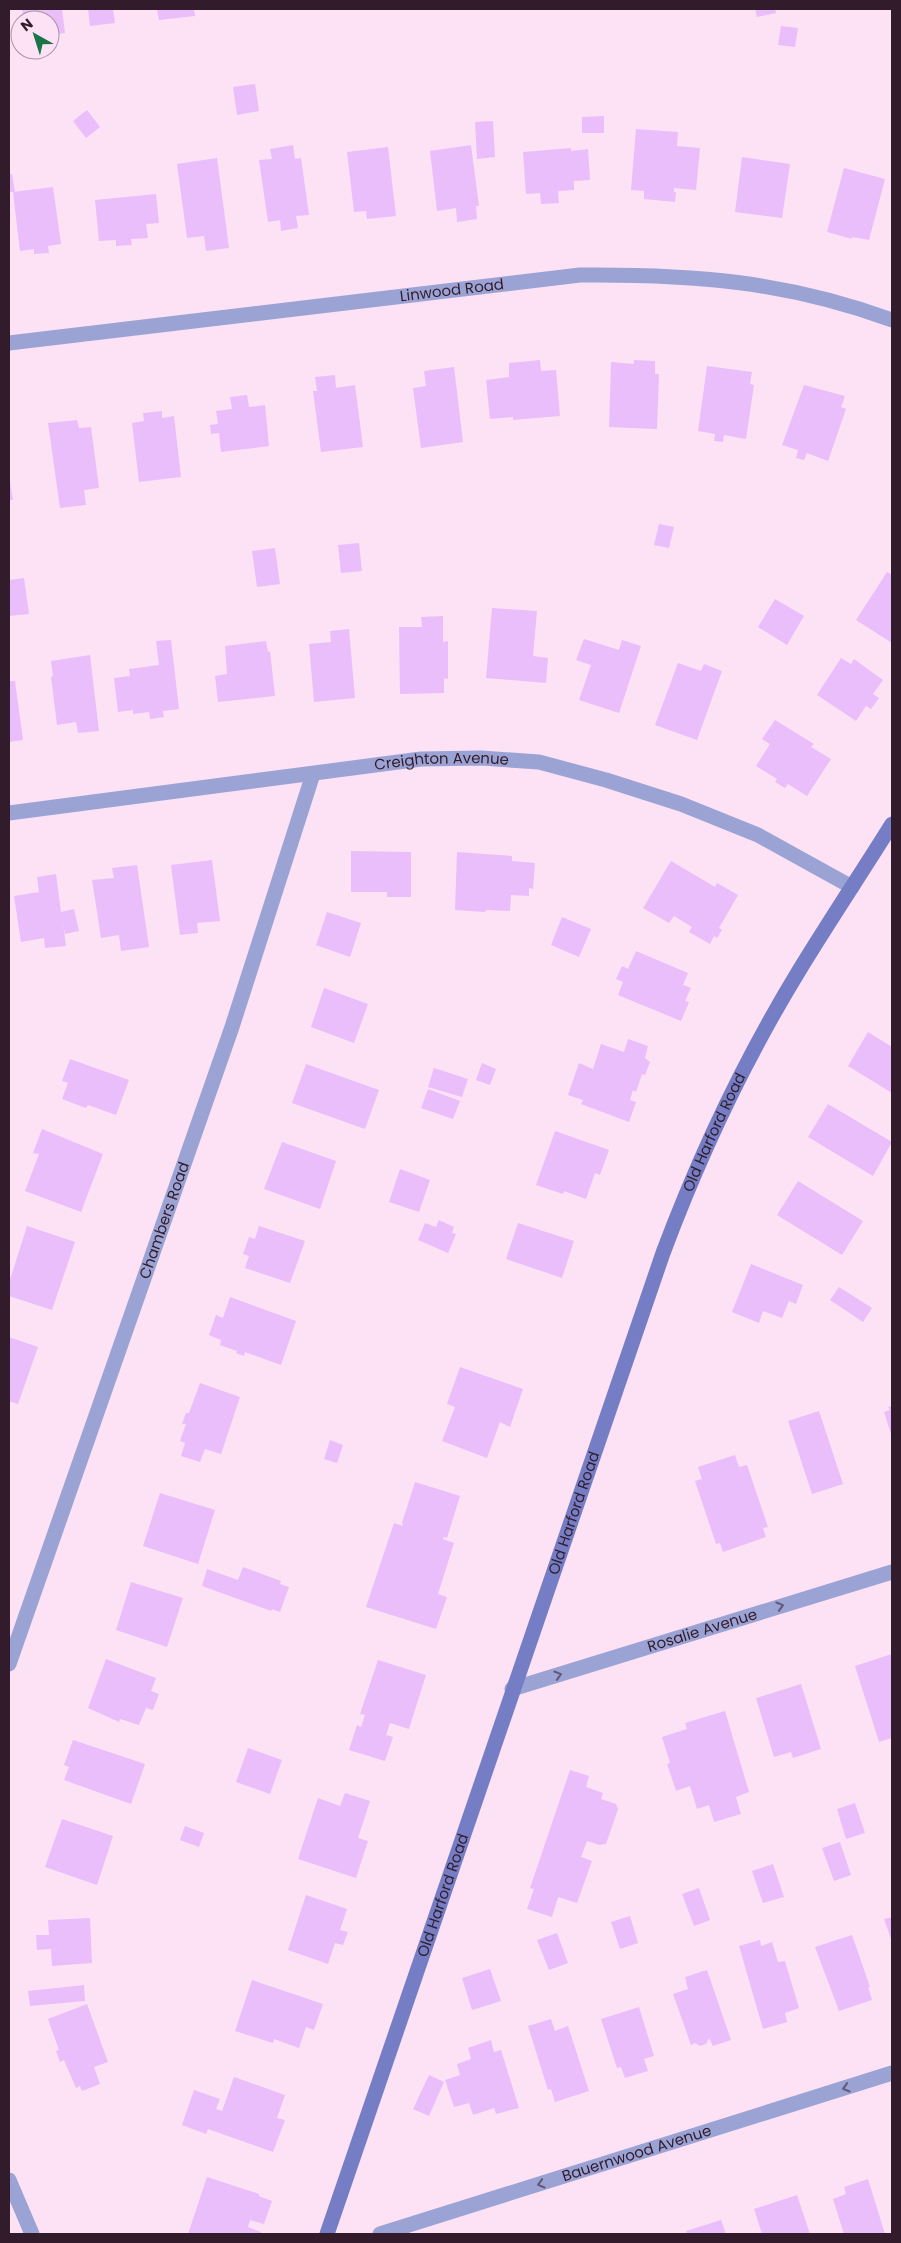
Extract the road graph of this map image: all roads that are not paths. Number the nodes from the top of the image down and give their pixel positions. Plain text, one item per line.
1 (892, 320) edge
2 (9, 343) edge
3 (312, 774) junction
4 (9, 813) edge
5 (892, 824) edge
6 (852, 887) junction
7 (892, 1572) edge
8 (9, 1664) edge
9 (512, 1689) junction
10 (892, 2073) edge
11 (9, 2180) edge
12 (32, 2234) edge
13 (326, 2234) edge
14 (380, 2234) edge

1 - 2 street, Linwood Road
3 - 4 street, Creighton Avenue
3 - 6 street, Creighton Avenue
3 - 8 street, Chambers Road
5 - 6 street, Old Harford Road
6 - 9 street, Old Harford Road
9 -> 7 street, Rosalie Avenue
9 - 13 street, Old Harford Road
10 -> 14 street, Bauernwood Avenue
11 - 12 street

